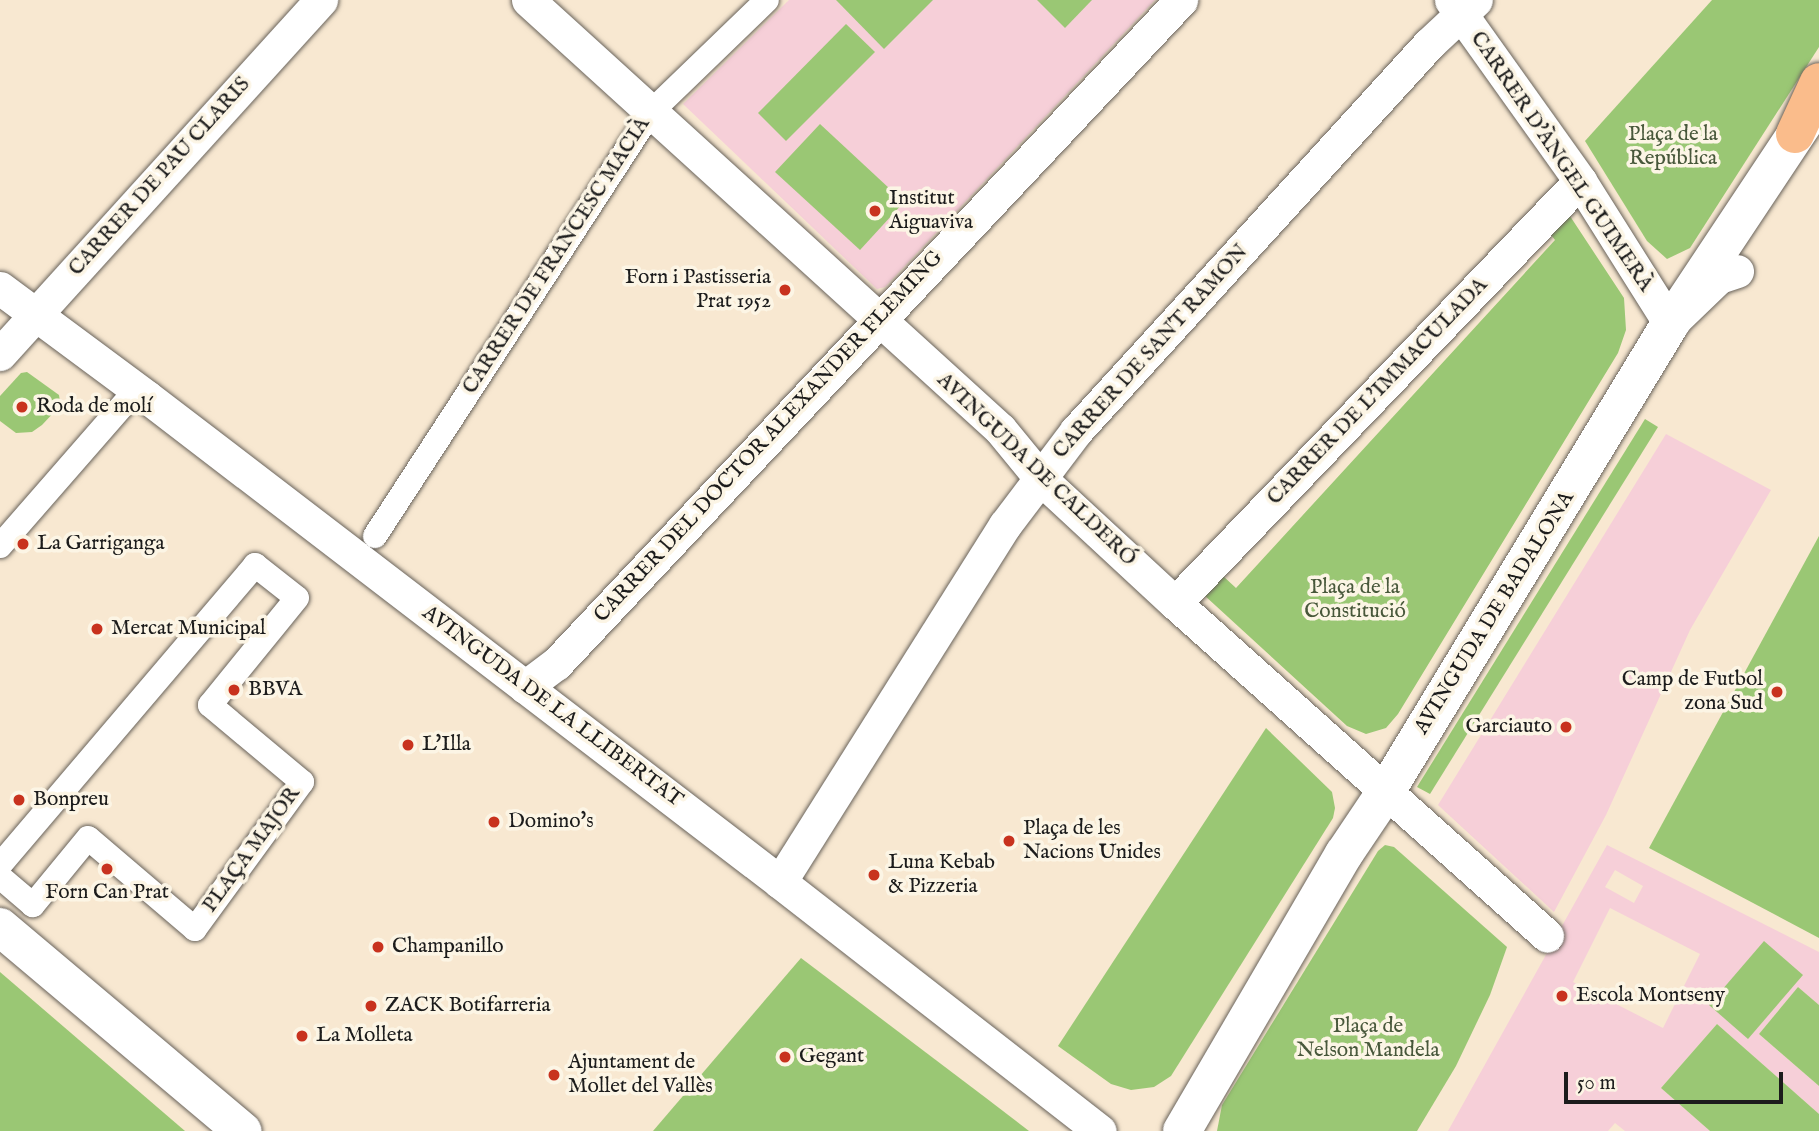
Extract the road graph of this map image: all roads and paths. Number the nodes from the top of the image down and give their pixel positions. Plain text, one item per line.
1 (321, 0) edge
2 (528, 0) edge
3 (767, 0) edge
4 (1181, 0) edge
5 (1463, 5) edge
6 (1819, 82) edge
7 (1819, 101) edge
8 (651, 112) junction
9 (1807, 122) edge
10 (1580, 181) junction
11 (1737, 271) dead end
12 (0, 288) edge
13 (34, 315) junction
14 (878, 321) junction
15 (1670, 324) junction
16 (0, 354) edge
17 (137, 390) junction
18 (1041, 479) junction
19 (375, 536) dead end
20 (0, 546) edge
21 (1175, 603) junction
22 (525, 687) junction
23 (1385, 793) junction
24 (0, 865) edge
25 (0, 877) edge
26 (780, 881) junction
27 (0, 927) edge
28 (1547, 936) dead end
29 (242, 1131) edge
30 (1100, 1131) edge
31 (1182, 1131) edge

1 - 13 street, CARRER DE PAU CLARIS
2 - 8 street, AVINGUDA DE CALDERÓ
3 - 8 street, CARRER DE FRANCESC MACIÀ
4 - 14 street, CARRER DEL DOCTOR ALEXANDER FLEMING
5 - 10 street, CARRER D'ÀNGEL GUIMERÀ
5 - 18 street, CARRER DE SANT RAMON
6 - 9 highway
7 - 9 street, AVINGUDA DE BADALONA
8 - 14 street, AVINGUDA DE CALDERÓ
8 - 19 street, CARRER DE FRANCESC MACIÀ
9 - 15 street, AVINGUDA DE BADALONA
10 - 15 street, CARRER D'ÀNGEL GUIMERÀ
10 - 21 street, CARRER DE L'IMMACULADA
11 - 15 street
12 - 13 street, AVINGUDA DE LA LLIBERTAT
13 - 16 street, CARRER DE PAU CLARIS
13 - 17 street, AVINGUDA DE LA LLIBERTAT
14 - 18 street, AVINGUDA DE CALDERÓ
14 - 22 street, CARRER DEL DOCTOR ALEXANDER FLEMING
15 - 23 street, AVINGUDA DE BADALONA
17 - 20 street
17 - 22 street, AVINGUDA DE LA LLIBERTAT
18 - 21 street, AVINGUDA DE CALDERÓ
18 - 26 street, CARRER DE SANT RAMON
21 - 23 street, AVINGUDA DE CALDERÓ
22 - 26 street, AVINGUDA DE LA LLIBERTAT
23 - 28 street, AVINGUDA DE CALDERÓ
23 - 31 street, AVINGUDA DE BADALONA
24 - 25 street, PLAÇA MAJOR
26 - 30 street, AVINGUDA DE LA LLIBERTAT
27 - 29 street

